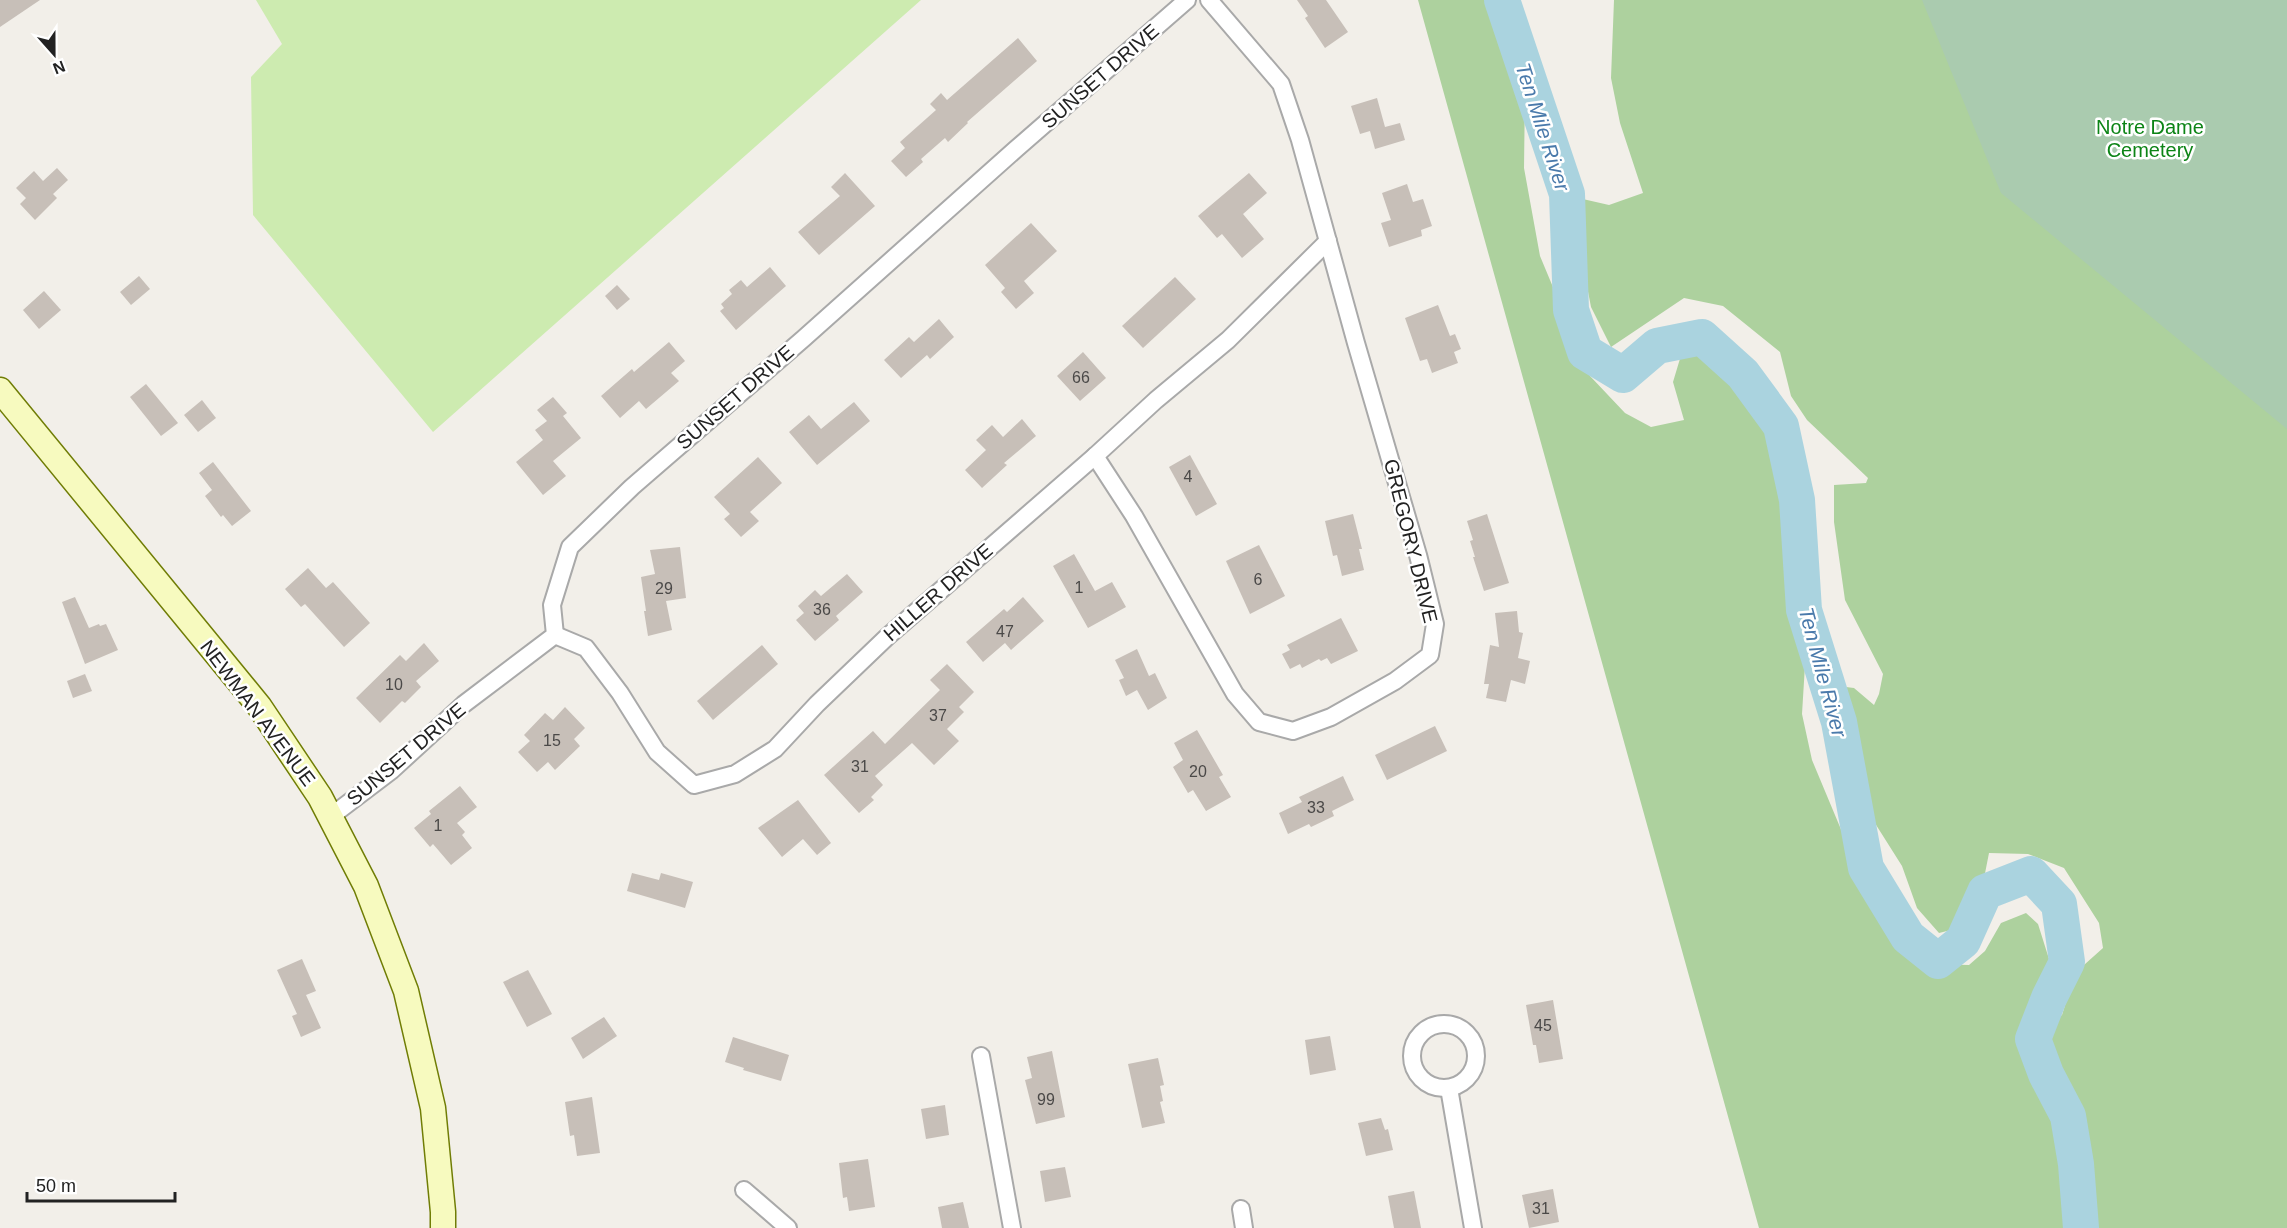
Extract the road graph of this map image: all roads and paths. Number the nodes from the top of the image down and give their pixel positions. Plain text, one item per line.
1 (1188, 0) edge
2 (1209, 0) edge
3 (1328, 241) junction
4 (0, 390) edge
5 (1095, 456) junction
6 (555, 635) junction
7 (330, 817) junction
8 (981, 1056) dead end
9 (1449, 1088) dead end
10 (744, 1190) dead end
11 (1241, 1209) dead end
12 (443, 1228) edge
13 (788, 1228) edge
14 (1012, 1228) edge
15 (1244, 1228) edge
16 (1473, 1228) edge

1 - 6 street, SUNSET DRIVE
2 - 3 street, GREGORY DRIVE
3 - 5 street, HILLER DRIVE
3 - 5 street, GREGORY DRIVE
4 - 7 main road, NEWMAN AVENUE
5 - 6 street, HILLER DRIVE
6 - 7 street, SUNSET DRIVE
7 - 12 main road, NEWMAN AVENUE
8 - 14 street
9 - 16 street
10 - 13 street
11 - 15 street

